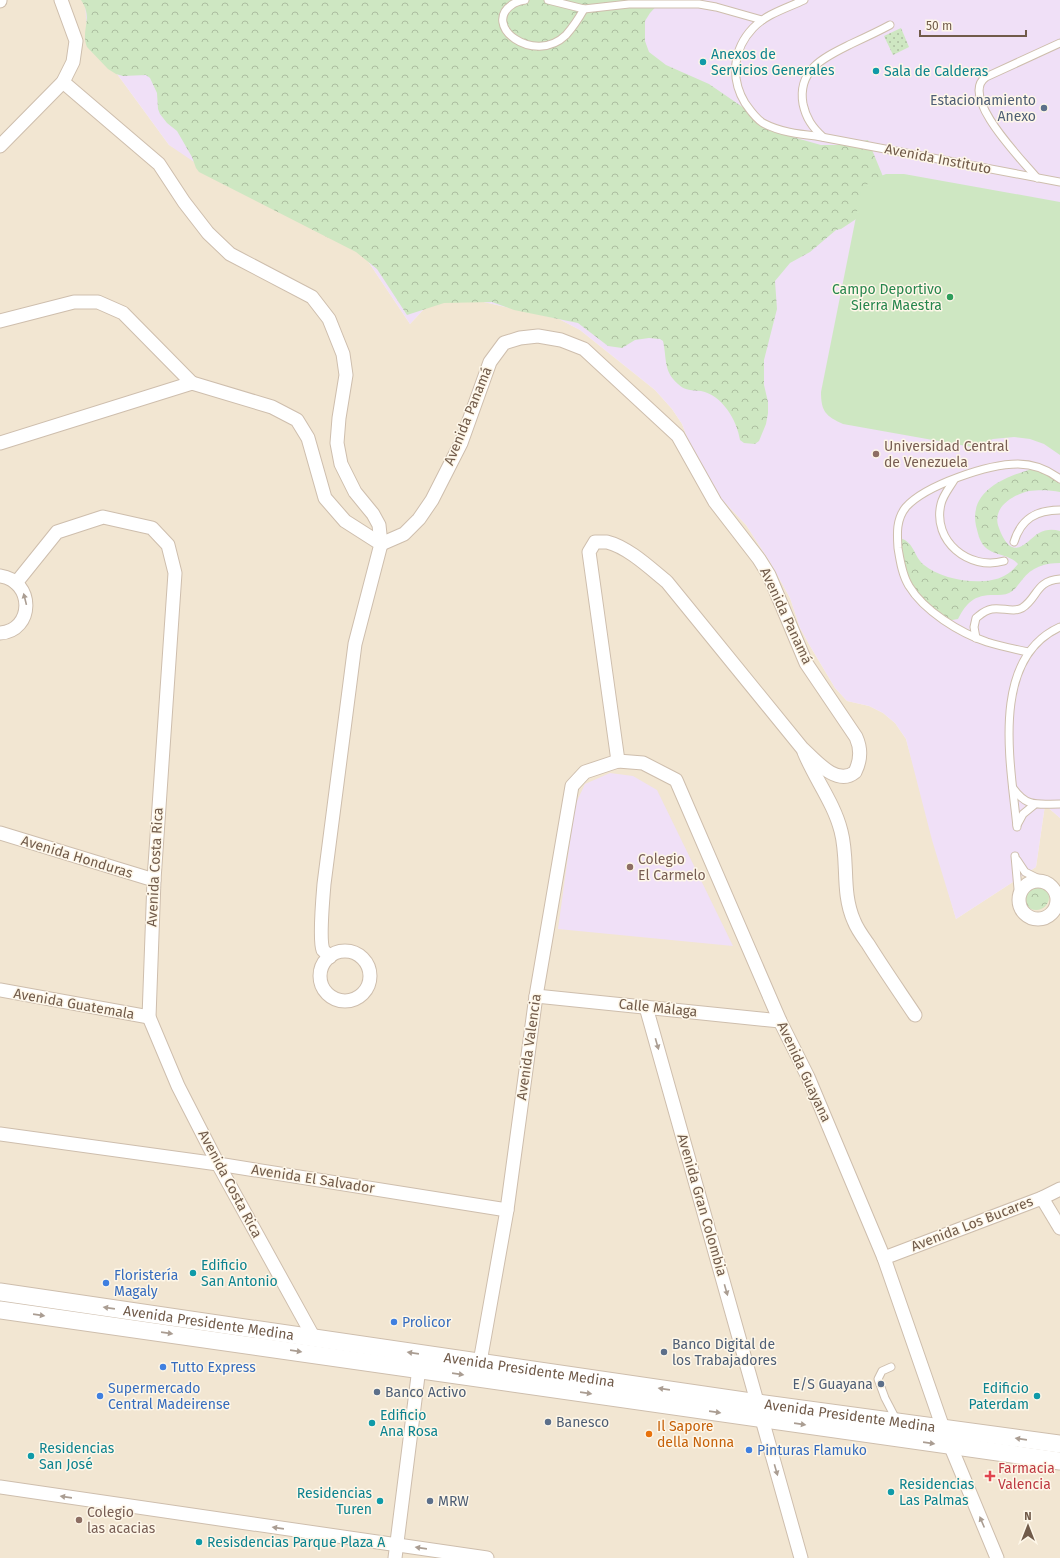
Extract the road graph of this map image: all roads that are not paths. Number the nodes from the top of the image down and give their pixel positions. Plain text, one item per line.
1 (61, 0) edge
2 (525, 0) edge
3 (548, 0) edge
4 (804, 0) edge
5 (584, 9) junction
6 (762, 20) junction
7 (890, 25) dead end
8 (1060, 43) edge
9 (63, 82) junction
10 (820, 137) junction
11 (0, 146) edge
12 (1037, 178) junction
13 (1060, 182) edge
14 (0, 321) edge
15 (192, 383) junction
16 (0, 443) edge
17 (1060, 479) edge
18 (954, 480) junction
19 (1060, 510) edge
20 (1014, 542) dead end
21 (381, 544) junction
22 (1004, 561) dead end
23 (0, 576) edge
24 (1060, 579) edge
25 (16, 583) junction
26 (1060, 627) edge
27 (0, 633) edge
28 (976, 638) junction
29 (1028, 652) junction
30 (802, 748) junction
31 (618, 761) junction
32 (1013, 788) junction
33 (1060, 804) edge
34 (1034, 805) junction
35 (0, 833) edge
36 (154, 880) junction
37 (1043, 881) junction
38 (1019, 900) junction
39 (1057, 912) edge
40 (330, 957) dead end
41 (0, 990) edge
42 (536, 996) junction
43 (646, 1007) junction
44 (914, 1015) dead end
45 (149, 1017) junction
46 (780, 1020) junction
47 (0, 1134) edge
48 (218, 1164) junction
49 (1060, 1189) edge
50 (1042, 1198) junction
51 (507, 1210) junction
52 (1060, 1228) edge
53 (884, 1258) junction
54 (0, 1292) edge
55 (0, 1310) edge
56 (314, 1338) junction
57 (480, 1362) junction
58 (891, 1367) dead end
59 (419, 1368) junction
60 (760, 1411) junction
61 (898, 1422) junction
62 (943, 1428) junction
63 (1060, 1444) edge
64 (949, 1446) junction
65 (1060, 1461) edge
66 (0, 1487) edge
67 (396, 1552) edge
68 (487, 1558) edge
69 (802, 1558) edge
70 (997, 1558) edge

1 - 9 street
2 - 5 lane
3 - 5 lane
4 - 6 lane
5 - 6 lane
6 - 10 lane, Avenida Instituto
7 - 10 lane
8 - 12 lane
9 - 11 street
9 - 21 street
10 - 12 lane, Avenida Instituto
12 - 13 lane, Avenida Instituto
14 - 15 street
15 - 16 street
15 - 21 street
17 - 18 lane
18 - 22 lane
18 - 28 lane
19 - 20 lane
21 - 30 street, Avenida Panamá
21 - 40 street
23 - 25 street
24 - 28 lane
27 -> 25 street
25 - 36 street, Avenida Costa Rica
26 - 29 lane
28 - 29 lane
29 - 32 lane
30 - 31 street, Avenida Panamá
30 - 44 street
31 - 42 street, Avenida Valencia
31 - 46 street, Avenida Guayana
32 - 34 lane
32 - 34 lane
33 - 34 lane
35 - 36 street, Avenida Honduras
36 - 45 street, Avenida Costa Rica
37 - 38 street
37 - 38 lane
37 - 39 street
38 - 39 street
41 - 45 street, Avenida Guatemala
42 - 43 street, Calle Málaga
42 - 51 street, Avenida Valencia
43 - 46 street, Calle Málaga
43 -> 60 street, Avenida Gran Colombia
45 - 48 street, Avenida Costa Rica
46 - 53 street, Avenida Guayana
47 - 48 street, Avenida El Salvador
48 - 51 street, Avenida El Salvador
48 - 56 street, Avenida Costa Rica
49 - 50 street, Avenida Los Bucares
50 - 52 street
50 - 53 street, Avenida Los Bucares
51 - 57 street, Avenida Valencia
53 - 62 street, Avenida Guayana
56 -> 54 street, Avenida Presidente Medina
55 -> 59 street, Avenida Presidente Medina
57 -> 56 street, Avenida Presidente Medina
60 -> 57 street, Avenida Presidente Medina
58 - 61 lane
59 -> 60 street, Avenida Presidente Medina
59 - 67 street
60 - 61 street, Avenida Presidente Medina
60 -> 64 street, Avenida Presidente Medina
60 -> 69 street, Avenida Gran Colombia
61 - 62 street, Avenida Presidente Medina
63 -> 62 street, Avenida Presidente Medina
62 - 64 street, Avenida Guayana
64 - 65 street, Avenida Presidente Medina
70 -> 64 street
67 -> 66 street
68 -> 67 street

